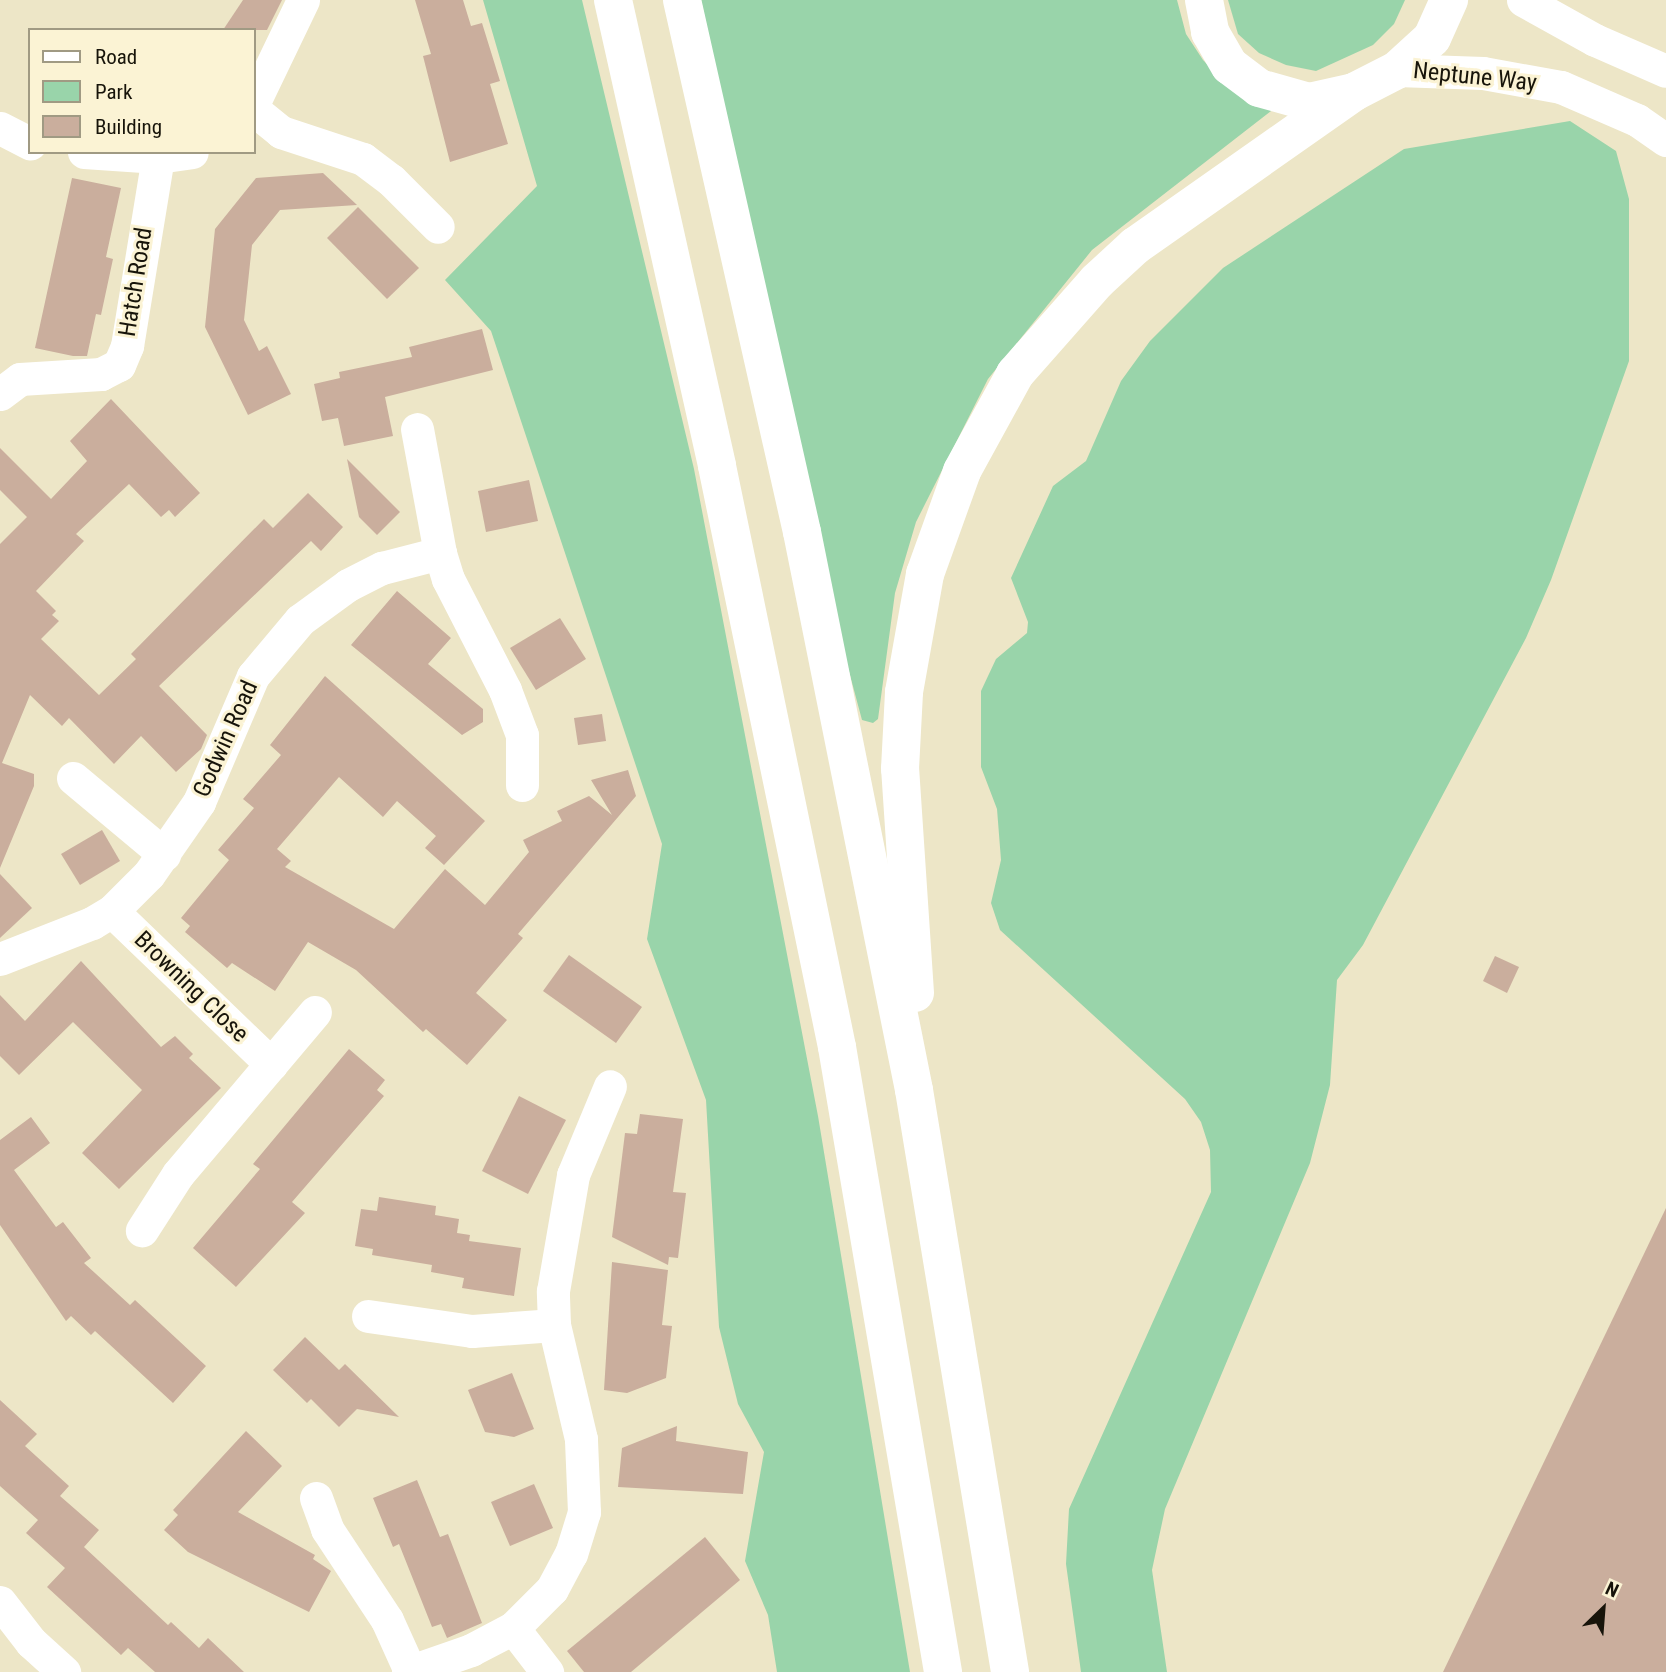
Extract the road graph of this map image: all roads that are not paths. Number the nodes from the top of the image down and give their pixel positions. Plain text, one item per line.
1 (303, 0) edge
2 (613, 0) edge
3 (682, 0) edge
4 (1204, 0) edge
5 (1450, 0) edge
6 (1523, 0) edge
7 (1397, 70) junction
8 (1666, 71) edge
9 (1354, 92) junction
10 (256, 99) edge
11 (256, 112) edge
12 (0, 128) edge
13 (1666, 140) edge
14 (28, 142) edge
15 (114, 154) edge
16 (178, 154) edge
17 (158, 157) junction
18 (438, 228) dead end
19 (0, 394) edge
20 (418, 429) dead end
21 (440, 553) junction
22 (73, 778) dead end
23 (522, 785) dead end
24 (164, 854) junction
25 (111, 911) junction
26 (0, 959) edge
27 (315, 1013) dead end
28 (271, 1063) junction
29 (610, 1086) dead end
30 (914, 1090) junction
31 (142, 1230) dead end
32 (368, 1316) dead end
33 (554, 1325) junction
34 (316, 1498) dead end
35 (0, 1602) edge
36 (513, 1628) junction
37 (64, 1672) edge
38 (409, 1672) edge
39 (547, 1672) edge
40 (943, 1672) edge
41 (1010, 1672) edge

1 - 10 street
2 - 40 main road
3 - 30 main road
4 - 9 main road
5 - 7 main road
6 - 8 street
7 - 9 main road
7 - 13 street, Neptune Way
9 - 30 main road
11 - 18 street
12 - 14 street
15 - 17 street
16 - 17 street
17 - 19 street, Hatch Road
20 - 21 street
21 - 23 street
21 - 24 street, Godwin Road
22 - 24 street
24 - 25 street, Godwin Road
25 - 26 street, Godwin Road
25 - 28 street, Browning Close
27 - 28 street, Browning Close
28 - 31 street, Browning Close
29 - 33 street
30 - 41 main road
32 - 33 street
33 - 36 street
34 - 38 street
35 - 37 street
36 - 38 street
36 - 39 street

